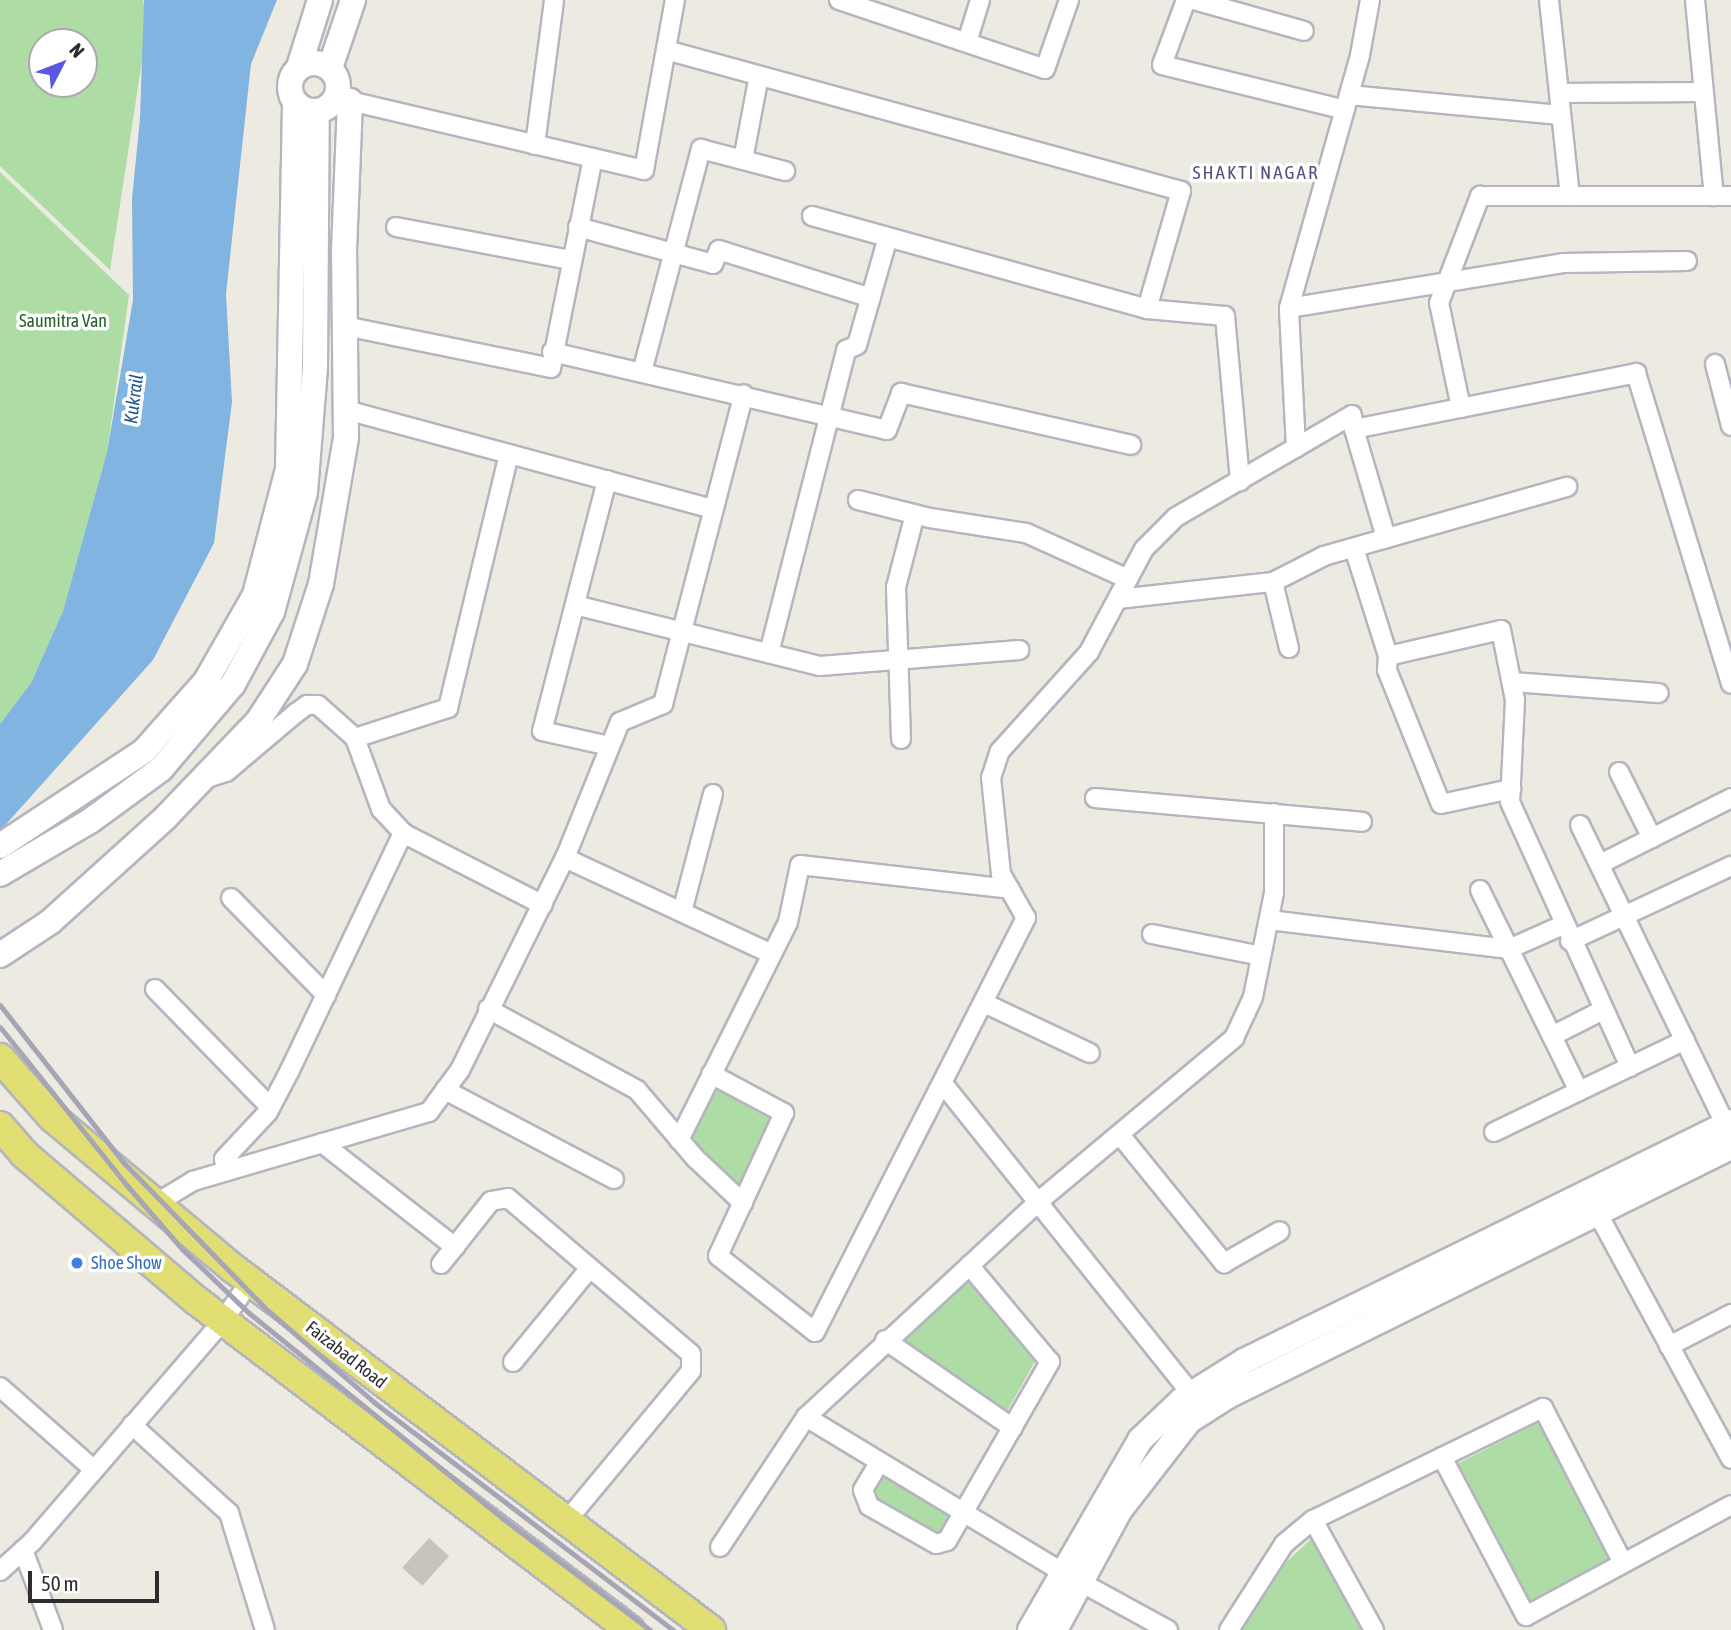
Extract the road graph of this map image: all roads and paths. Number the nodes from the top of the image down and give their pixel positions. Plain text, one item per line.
1 (320, 0) edge
2 (353, 0) edge
3 (554, 0) edge
4 (675, 0) edge
5 (839, 0) edge
6 (980, 0) edge
7 (1069, 0) edge
8 (1186, 0) edge
9 (1194, 0) edge
10 (1370, 0) edge
11 (1549, 0) edge
12 (1695, 0) edge
13 (1304, 32) dead end
14 (967, 42) junction
15 (666, 50) junction
16 (299, 67) junction
17 (330, 68) junction
18 (759, 75) junction
19 (1704, 92) junction
20 (1559, 93) junction
21 (324, 103) junction
22 (1347, 103) junction
23 (1560, 115) junction
24 (535, 145) junction
25 (593, 158) junction
26 (743, 160) junction
27 (785, 171) dead end
28 (304, 175) junction
29 (1570, 196) junction
30 (1722, 196) edge
31 (812, 216) dead end
32 (396, 227) dead end
33 (578, 227) junction
34 (888, 237) junction
35 (674, 253) junction
36 (572, 260) junction
37 (1687, 261) dead end
38 (1447, 281) junction
39 (871, 298) junction
40 (1289, 308) junction
41 (1147, 309) junction
42 (345, 326) junction
43 (552, 352) junction
44 (1715, 364) dead end
45 (642, 372) junction
46 (744, 394) junction
47 (1461, 408) junction
48 (346, 410) junction
49 (828, 415) junction
50 (1731, 426) edge
51 (1354, 429) junction
52 (1131, 445) dead end
53 (1296, 448) junction
54 (509, 454) junction
55 (607, 480) junction
56 (1240, 481) junction
57 (1567, 487) dead end
58 (858, 500) dead end
59 (713, 509) junction
60 (915, 514) junction
61 (1385, 538) junction
62 (1354, 548) junction
63 (1128, 579) junction
64 (1273, 582) junction
65 (1118, 599) junction
66 (575, 605) junction
67 (682, 631) junction
68 (1289, 648) dead end
69 (1018, 650) dead end
70 (769, 653) junction
71 (1388, 656) junction
72 (902, 659) junction
73 (1512, 682) junction
74 (1731, 684) edge
75 (1659, 693) dead end
76 (355, 738) junction
77 (901, 739) dead end
78 (609, 746) junction
79 (1619, 772) dead end
80 (202, 779) junction
81 (1511, 789) junction
82 (713, 794) dead end
83 (1095, 798) dead end
84 (1731, 798) edge
85 (1274, 813) junction
86 (1362, 822) dead end
87 (1580, 825) dead end
88 (403, 833) junction
89 (1652, 838) junction
90 (0, 846) edge
91 (565, 858) junction
92 (1600, 864) junction
93 (1731, 866) edge
94 (0, 874) edge
95 (1010, 889) junction
96 (1480, 890) dead end
97 (231, 898) dead end
98 (543, 905) junction
99 (682, 912) junction
100 (1624, 915) junction
101 (1269, 920) junction
102 (1567, 933) junction
103 (1152, 934) dead end
104 (1509, 949) junction
105 (772, 954) junction
106 (0, 955) edge
107 (1261, 957) junction
108 (155, 989) dead end
109 (326, 995) junction
110 (984, 1003) junction
111 (488, 1009) junction
112 (1604, 1010) junction
113 (1552, 1035) junction
114 (1685, 1040) junction
115 (1090, 1054) dead end
116 (0, 1058) edge
117 (1630, 1067) junction
118 (711, 1074) junction
119 (944, 1085) junction
120 (445, 1090) junction
121 (1580, 1091) junction
122 (271, 1107) junction
123 (0, 1126) edge
124 (1494, 1132) dead end
125 (1730, 1133) edge
126 (1121, 1136) junction
127 (679, 1140) junction
128 (322, 1143) junction
129 (226, 1171) junction
130 (614, 1179) dead end
131 (1038, 1202) junction
132 (157, 1203) junction
133 (743, 1203) junction
134 (1592, 1203) junction
135 (1280, 1231) dead end
136 (455, 1247) junction
137 (441, 1264) dead end
138 (969, 1265) junction
139 (589, 1269) junction
140 (250, 1281) junction
141 (1731, 1314) edge
142 (223, 1321) junction
143 (886, 1340) junction
144 (1669, 1346) junction
145 (513, 1362) dead end
146 (0, 1387) edge
147 (1198, 1402) junction
148 (806, 1418) junction
149 (132, 1425) junction
150 (1013, 1428) junction
151 (1442, 1457) junction
152 (1731, 1458) edge
153 (879, 1463) junction
154 (94, 1470) junction
155 (1731, 1505) edge
156 (964, 1514) junction
157 (1313, 1520) junction
158 (565, 1523) junction
159 (720, 1547) dead end
160 (23, 1550) junction
161 (1623, 1563) junction
162 (0, 1571) edge
163 (1071, 1577) junction
164 (53, 1630) edge
165 (265, 1630) edge
166 (630, 1630) edge
167 (711, 1630) edge
168 (1030, 1630) edge
169 (1055, 1630) edge
170 (1168, 1630) edge
171 (1229, 1630) edge
172 (1374, 1630) edge

1 - 16 street
2 - 17 street
3 - 24 street
4 - 15 street
5 - 14 street
6 - 14 street
7 - 14 street
8 - 22 street
9 - 13 street
10 - 22 street
11 - 20 street
12 - 19 street
15 - 18 street
15 - 25 street
16 - 17 street
16 - 21 street
17 - 21 street
18 - 26 street
18 - 41 street
19 - 20 street
19 - 30 street
20 - 23 street
21 - 24 street
21 - 28 street
21 - 42 street
22 - 23 street
22 - 40 street
23 - 29 street
24 - 25 street
25 - 33 street
26 - 27 street
26 - 35 street
28 - 90 street
28 - 94 street
29 - 30 street
29 - 38 street
31 - 34 street
32 - 36 street
33 - 35 street
33 - 36 street
34 - 39 street
34 - 41 street
35 - 39 street
35 - 45 street
36 - 43 street
37 - 38 street
38 - 40 street
38 - 47 street
39 - 49 street
40 - 53 street
41 - 56 street
42 - 43 street
42 - 48 street
43 - 45 street
44 - 50 street
45 - 46 street
46 - 49 street
46 - 59 street
47 - 51 street
47 - 74 street
48 - 54 street
48 - 80 street
49 - 52 street
49 - 70 street
51 - 53 street
51 - 61 street
53 - 56 street
54 - 55 street
54 - 76 street
55 - 59 street
55 - 66 street
56 - 63 street
57 - 61 street
58 - 60 street
59 - 67 street
60 - 63 street
60 - 72 street
61 - 62 street
62 - 64 street
62 - 71 street
63 - 65 street
64 - 65 street
64 - 68 street
65 - 95 street
66 - 67 street
66 - 78 street
67 - 70 street
67 - 78 street
69 - 72 street
70 - 72 street
71 - 73 street
71 - 81 street
72 - 77 street
73 - 75 street
73 - 81 street
76 - 80 street
76 - 88 street
78 - 91 street
79 - 89 street
80 - 106 street
81 - 102 street
82 - 99 street
83 - 85 street
84 - 89 street
85 - 86 street
85 - 101 street
87 - 92 street
88 - 98 street
88 - 109 street
89 - 92 street
91 - 98 street
91 - 99 street
92 - 100 street
93 - 100 street
95 - 105 street
95 - 110 street
96 - 104 street
97 - 109 street
98 - 111 street
99 - 105 street
100 - 102 street
100 - 114 street
101 - 104 street
101 - 107 street
102 - 104 street
102 - 112 street
103 - 107 street
104 - 113 street
105 - 118 street
107 - 126 street
108 - 122 street
109 - 122 street
110 - 115 street
110 - 119 street
111 - 120 street
111 - 127 street
112 - 113 street
112 - 117 street
113 - 121 street
114 - 117 street
114 - 125 street
116 - 132 main road, Faizabad Road
117 - 121 street
118 - 127 street
118 - 133 street
119 - 131 street
119 - 133 street
120 - 128 street
120 - 130 street
121 - 124 street
122 - 129 street
123 - 142 main road
125 - 134 street
126 - 131 street
126 - 135 street
127 - 133 street
128 - 129 street
128 - 136 street
129 - 132 street
131 - 138 street
131 - 147 street
132 - 140 main road, Faizabad Road
134 - 144 street
134 - 147 street
136 - 137 street
136 - 139 street
138 - 143 street
138 - 150 street
139 - 145 street
139 - 158 street
140 - 142 street
140 - 158 main road, Faizabad Road
141 - 144 street
142 - 149 street
142 - 166 main road
143 - 148 street
143 - 150 street
144 - 152 street
146 - 154 street
147 - 163 street
148 - 153 street
148 - 159 street
149 - 154 street
149 - 165 street
150 - 156 street
151 - 157 street
151 - 161 street
151 - 161 street
153 - 156 street
153 - 156 street
154 - 160 street
155 - 161 street
156 - 163 street
157 - 171 street
157 - 172 street
158 - 167 main road, Faizabad Road
160 - 162 street
160 - 164 street
163 - 168 street
163 - 169 street
163 - 170 street

